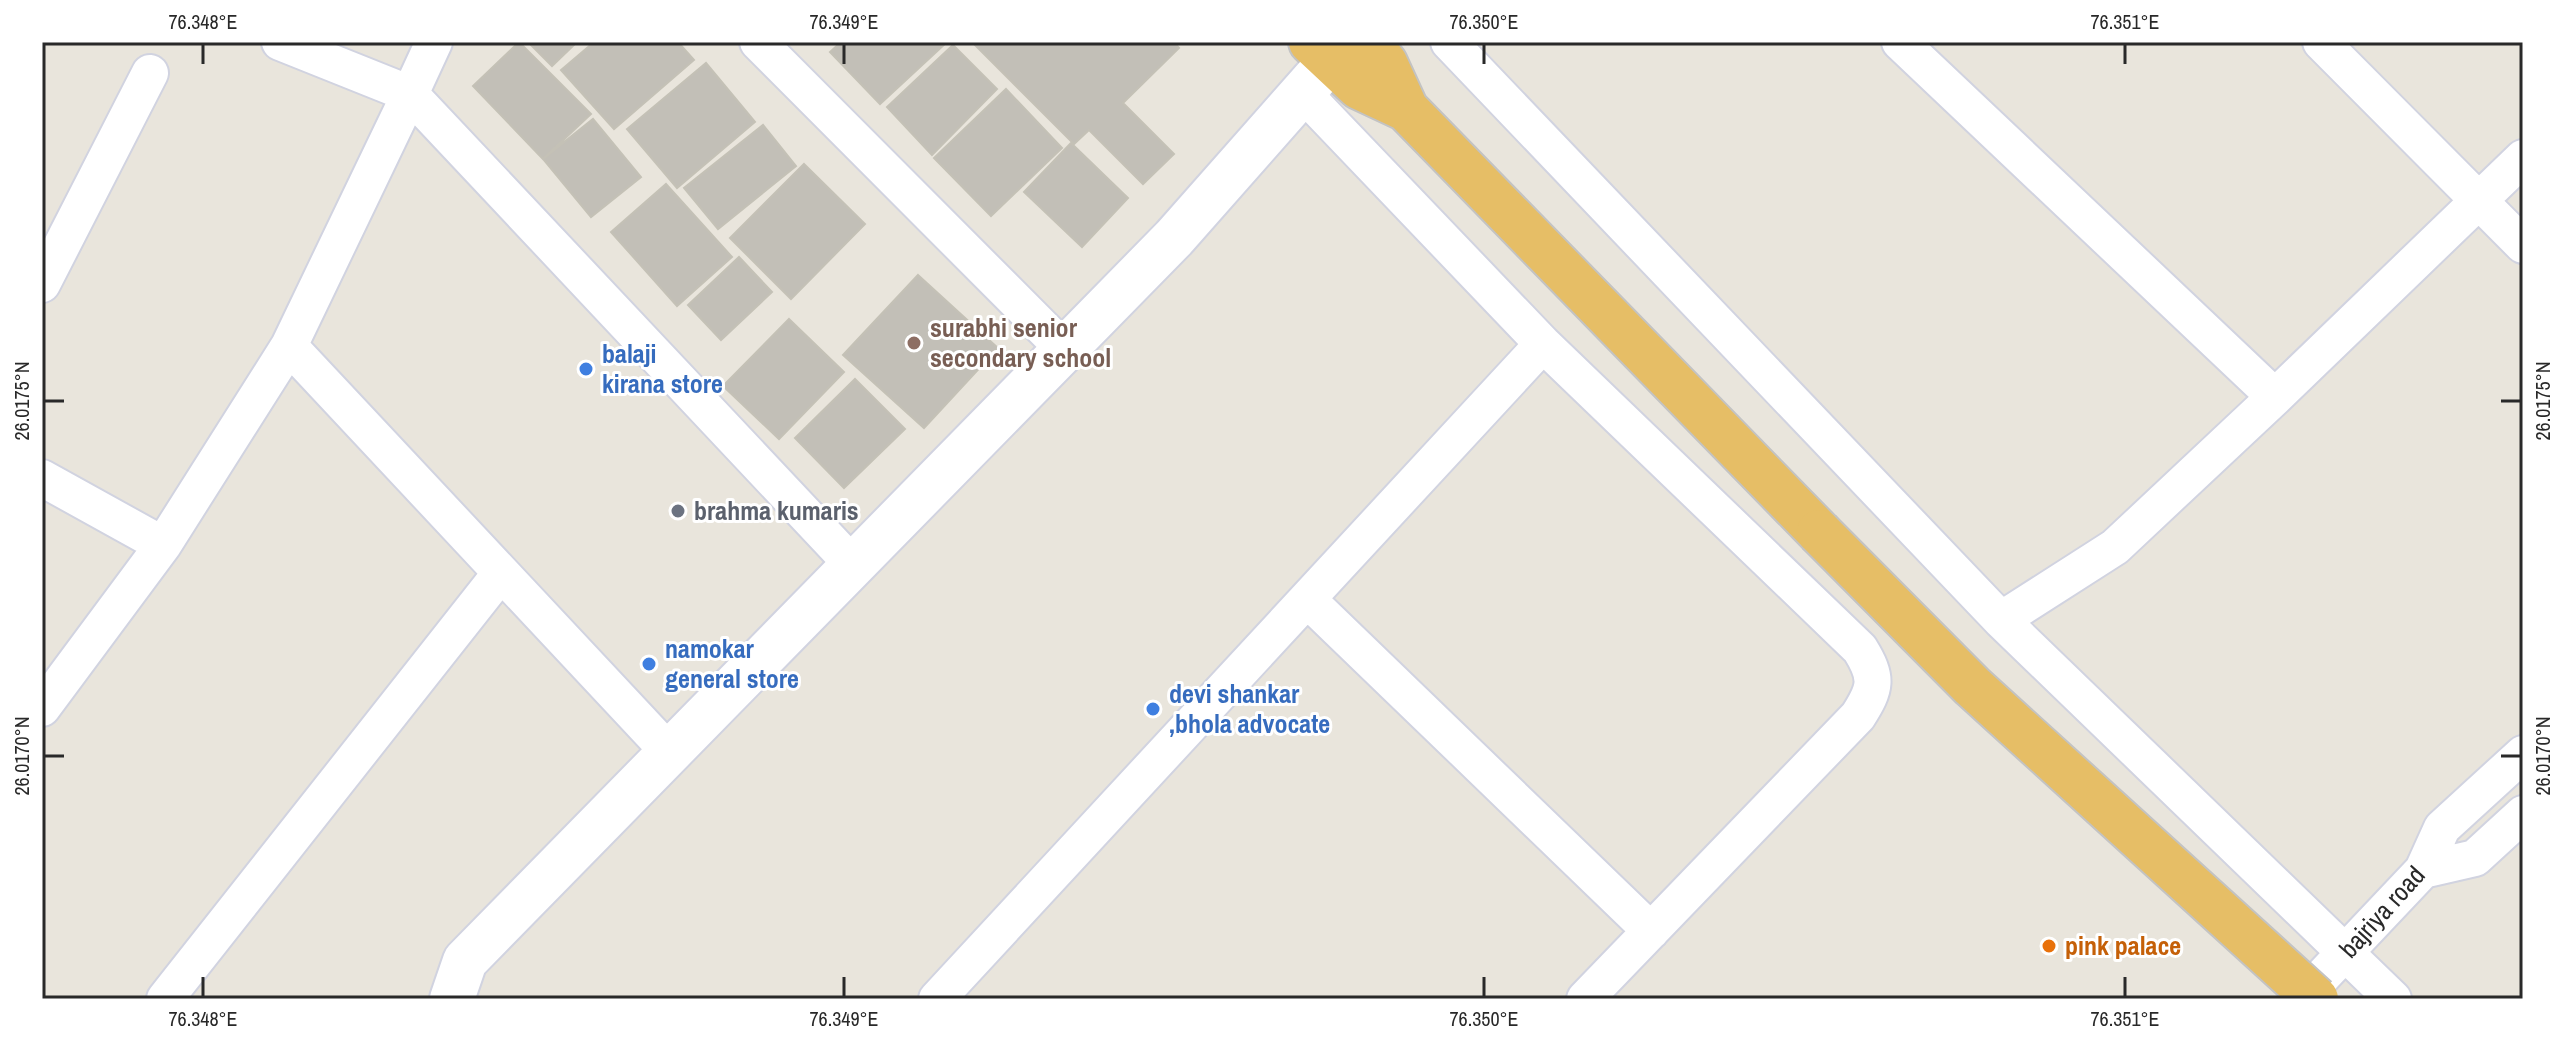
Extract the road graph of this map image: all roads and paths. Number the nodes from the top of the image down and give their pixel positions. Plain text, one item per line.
1 (280, 42) edge
2 (434, 42) edge
3 (758, 42) edge
4 (1449, 42) edge
5 (1900, 42) edge
6 (2321, 42) edge
7 (1332, 56) edge
8 (150, 73) dead end
9 (410, 94) junction
10 (2523, 158) edge
11 (2479, 200) junction
12 (2523, 245) edge
13 (42, 284) edge
14 (1543, 344) junction
15 (289, 346) junction
16 (1065, 350) junction
17 (2275, 397) junction
18 (42, 478) edge
19 (163, 545) junction
20 (853, 565) junction
21 (501, 573) junction
22 (1307, 599) junction
23 (2001, 620) junction
24 (42, 708) edge
25 (670, 753) junction
26 (2523, 754) edge
27 (2523, 814) edge
28 (2423, 870) junction
29 (1651, 931) junction
30 (2345, 954) junction
31 (165, 999) edge
32 (452, 999) edge
33 (937, 999) edge
34 (1585, 999) edge
35 (2301, 999) edge
36 (2316, 999) edge
37 (2393, 999) edge

1 - 9 street
2 - 9 street
3 - 16 street
4 - 23 street
5 - 17 street
6 - 11 street
7 - 14 street
7 - 16 street
7 - 36 highway, bridge
8 - 13 street
9 - 15 street
9 - 20 street
10 - 11 street
11 - 12 street
11 - 17 street
14 - 22 street
14 - 29 street
15 - 19 street
15 - 21 street
16 - 20 street
17 - 23 street
18 - 19 street
19 - 24 street
20 - 25 street
21 - 25 street
21 - 31 street
22 - 29 street
22 - 33 street
23 - 30 street
25 - 32 street
26 - 28 street, bajriya road
27 - 28 street
28 - 30 street, bajriya road
29 - 34 street
30 - 35 street, bajriya road
30 - 37 street

